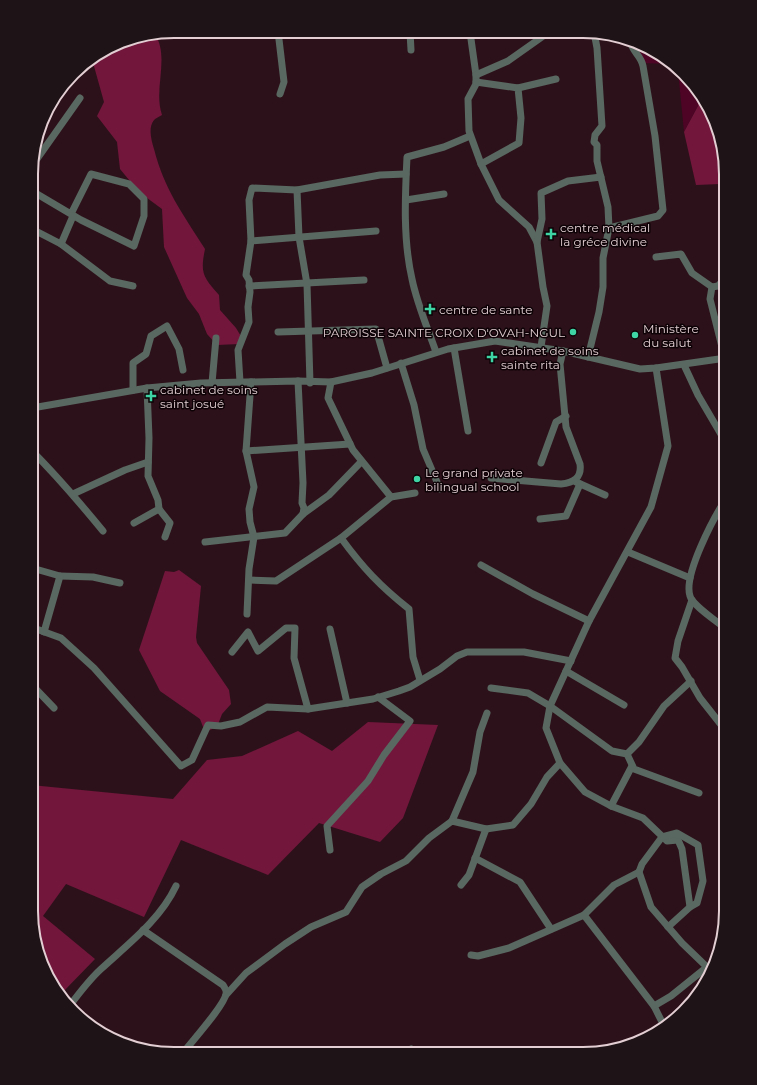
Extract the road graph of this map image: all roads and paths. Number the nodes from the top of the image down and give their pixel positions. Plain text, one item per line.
1 (279, 38) edge
2 (411, 38) edge
3 (471, 38) edge
4 (541, 38) edge
5 (595, 39) edge
6 (632, 47) edge
7 (412, 50) dead end
8 (476, 78) junction
9 (556, 79) dead end
10 (518, 88) junction
11 (280, 94) dead end
12 (80, 98) dead end
13 (470, 136) junction
14 (39, 156) edge
15 (481, 164) junction
16 (406, 174) junction
17 (601, 177) junction
18 (297, 190) junction
19 (444, 194) dead end
20 (38, 195) edge
21 (406, 200) junction
22 (72, 215) junction
23 (609, 228) junction
24 (38, 231) edge
25 (376, 231) dead end
26 (299, 237) junction
27 (251, 241) junction
28 (537, 242) junction
29 (61, 244) junction
30 (656, 257) dead end
31 (364, 280) dead end
32 (307, 284) junction
33 (719, 285) edge
34 (132, 286) dead end
35 (249, 286) junction
36 (712, 287) junction
37 (308, 330) junction
38 (278, 332) dead end
39 (719, 334) edge
40 (216, 338) dead end
41 (541, 347) junction
42 (454, 348) junction
43 (563, 351) junction
44 (436, 352) junction
45 (588, 357) junction
46 (719, 359) edge
47 (401, 363) junction
48 (684, 365) junction
49 (387, 368) junction
50 (656, 368) junction
51 (183, 370) dead end
52 (298, 381) junction
53 (240, 382) junction
54 (251, 382) junction
55 (310, 382) junction
56 (331, 382) junction
57 (212, 383) junction
58 (147, 388) junction
59 (133, 390) junction
60 (38, 407) edge
61 (566, 416) junction
62 (468, 431) dead end
63 (719, 431) edge
64 (350, 444) junction
65 (300, 448) junction
66 (246, 451) junction
67 (38, 457) edge
68 (148, 462) junction
69 (362, 462) junction
70 (541, 463) dead end
71 (491, 478) dead end
72 (577, 482) junction
73 (440, 489) dead end
74 (414, 493) dead end
75 (73, 494) junction
76 (605, 495) dead end
77 (391, 497) junction
78 (159, 509) junction
79 (719, 511) edge
80 (303, 514) junction
81 (540, 519) dead end
82 (134, 523) dead end
83 (103, 531) dead end
84 (165, 536) dead end
85 (254, 537) junction
86 (340, 538) junction
87 (205, 542) dead end
88 (628, 552) junction
89 (481, 565) dead end
90 (38, 570) edge
91 (60, 576) junction
92 (690, 578) junction
93 (249, 580) junction
94 (120, 583) dead end
95 (692, 600) junction
96 (247, 614) dead end
97 (589, 621) junction
98 (719, 623) edge
99 (330, 629) dead end
100 (38, 630) edge
101 (44, 632) junction
102 (232, 652) dead end
103 (571, 661) junction
104 (566, 671) junction
105 (420, 680) junction
106 (691, 681) junction
107 (491, 688) dead end
108 (38, 691) edge
109 (378, 697) junction
110 (347, 703) junction
111 (550, 706) junction
112 (624, 706) dead end
113 (54, 708) dead end
114 (308, 709) junction
115 (487, 713) dead end
116 (719, 722) edge
117 (627, 754) junction
118 (560, 763) junction
119 (632, 766) junction
120 (699, 793) dead end
121 (611, 806) junction
122 (452, 821) junction
123 (486, 829) junction
124 (662, 837) junction
125 (330, 850) dead end
126 (475, 858) junction
127 (639, 872) junction
128 (461, 885) dead end
129 (176, 886) dead end
130 (690, 907) junction
131 (584, 915) junction
132 (668, 927) junction
133 (551, 929) junction
134 (143, 930) junction
135 (471, 955) dead end
136 (707, 967) edge
137 (705, 970) edge
138 (226, 994) junction
139 (73, 1002) edge
140 (654, 1006) junction
141 (662, 1021) edge
142 (188, 1047) edge

1 - 11 street
2 - 7 street
3 - 8 street
4 - 8 street
5 - 17 street
6 - 23 street
8 - 10 street
8 - 13 street
9 - 10 street
10 - 15 street
12 - 14 street
13 - 15 street
13 - 16 street
15 - 28 street
16 - 18 street
16 - 21 street
17 - 23 street
17 - 28 street
18 - 26 street
18 - 27 street
19 - 21 street
20 - 22 street
21 - 44 street
22 - 22 street
22 - 29 street
23 - 45 street
24 - 29 street
25 - 26 street
26 - 27 street
26 - 32 street
27 - 35 street
28 - 41 street
29 - 34 street
30 - 36 street
31 - 32 street
32 - 35 street
32 - 37 street
33 - 36 street
35 - 53 street
36 - 39 street
37 - 38 street
37 - 49 street
37 - 55 street
40 - 57 street
41 - 42 street
41 - 43 street
42 - 44 street
42 - 62 street
43 - 45 street
43 - 61 street
44 - 47 street
45 - 50 street
46 - 48 street
47 - 49 street
47 - 73 street
48 - 50 street
48 - 63 street
49 - 56 street
50 - 88 street
51 - 59 street
52 - 54 street
52 - 55 street
52 - 65 street
53 - 54 street
53 - 57 street
54 - 66 street
55 - 56 street
56 - 64 street
57 - 58 street
58 - 59 street
58 - 68 street
59 - 60 street
61 - 70 street
61 - 72 street
64 - 65 street
64 - 69 street
65 - 66 street
65 - 80 street
66 - 85 street
67 - 75 street
68 - 75 street
68 - 78 street
69 - 77 street
69 - 80 street
71 - 72 street
72 - 76 street
72 - 81 street
74 - 77 street
75 - 83 street
77 - 86 street
78 - 82 street
78 - 84 street
79 - 92 street
80 - 85 street
85 - 87 street
85 - 93 street
86 - 93 street
86 - 105 street
88 - 92 street
88 - 97 street
89 - 97 street
90 - 91 street
91 - 94 street
91 - 101 street
92 - 95 street
93 - 96 street
95 - 98 street
95 - 106 street
97 - 103 street
99 - 110 street
100 - 101 street
101 - 114 street
102 - 114 street
103 - 104 street
103 - 105 street
104 - 111 street
104 - 112 street
105 - 109 street
106 - 116 street
106 - 117 street
107 - 111 street
108 - 113 street
109 - 110 street
109 - 125 street
110 - 114 street
111 - 117 street
111 - 118 street
115 - 122 street
117 - 119 street
118 - 121 street
118 - 123 street
119 - 120 street
119 - 121 street
121 - 124 street
122 - 123 street
122 - 138 street
123 - 126 street
124 - 127 street
124 - 130 street
124 - 130 street
126 - 128 street
126 - 133 street
127 - 131 street
127 - 132 street
129 - 134 street
130 - 132 street
131 - 133 street
131 - 140 street
132 - 136 street
133 - 135 street
134 - 138 street
134 - 139 street
137 - 140 street
138 - 142 street
140 - 141 street

